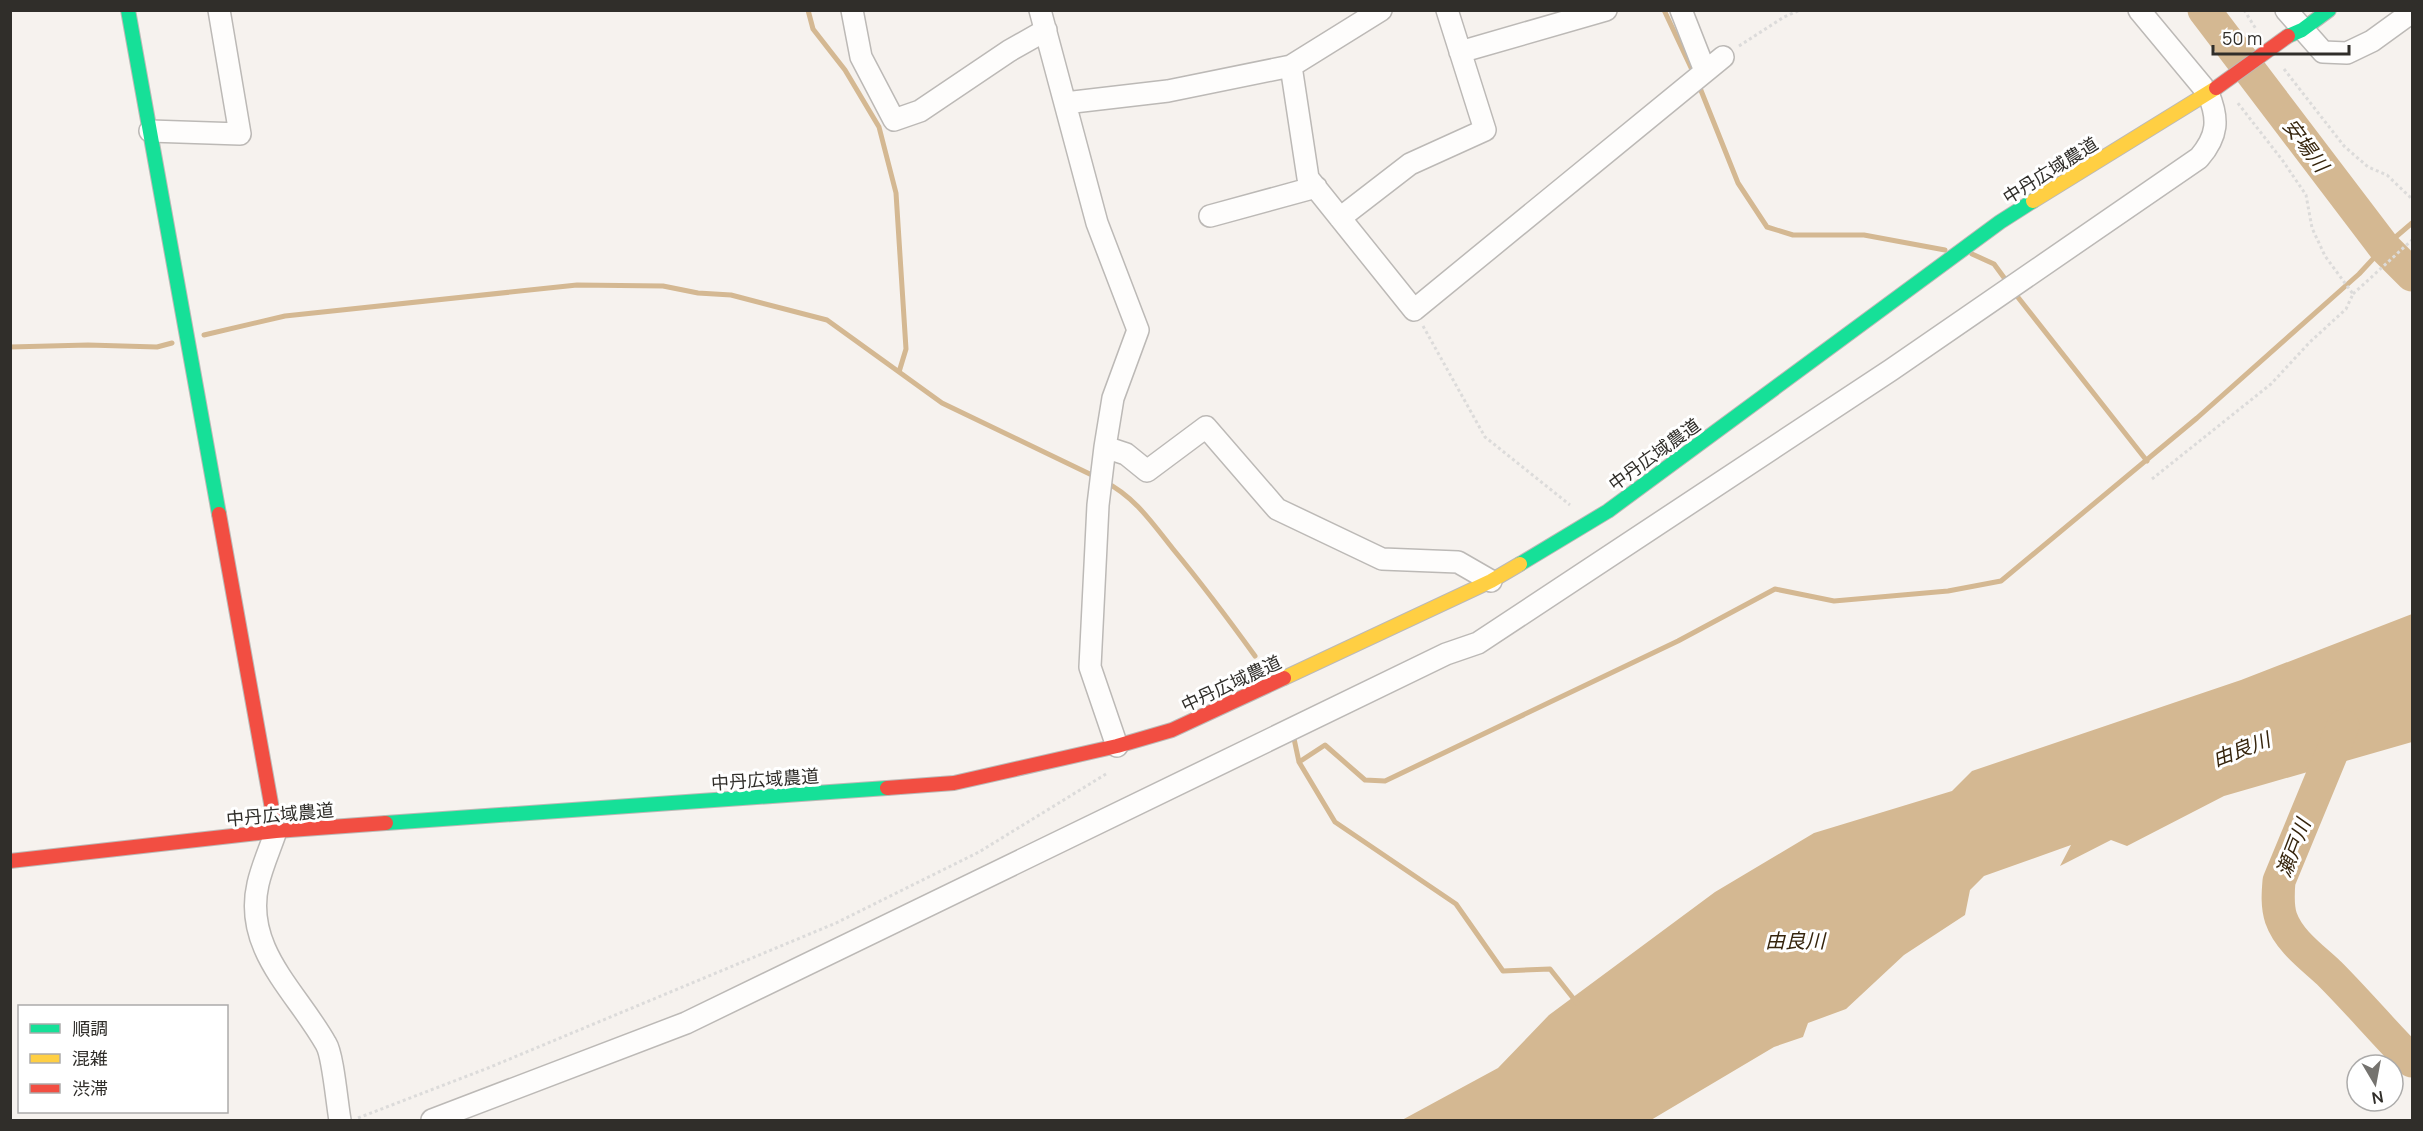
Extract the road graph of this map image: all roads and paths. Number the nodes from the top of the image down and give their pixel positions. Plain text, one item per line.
1 (128, 10) edge
2 (219, 10) edge
3 (852, 10) edge
4 (1446, 10) edge
5 (1606, 10) edge
6 (1681, 10) edge
7 (1800, 10) edge
8 (2139, 10) edge
9 (2244, 10) edge
10 (2286, 10) edge
11 (2330, 10) edge
12 (1376, 12) edge
13 (2412, 12) edge
14 (1043, 20) edge
15 (2295, 33) junction
16 (2260, 34) dead end
17 (1460, 52) junction
18 (1723, 57) joint
19 (2278, 60) dead end
20 (1292, 66) junction
21 (1705, 71) junction
22 (2212, 90) junction
23 (2234, 98) dead end
24 (1065, 103) junction
25 (150, 131) junction
26 (1316, 187) junction
27 (2412, 199) edge
28 (1210, 216) dead end
29 (1340, 218) junction
30 (2412, 240) edge
31 (2353, 294) junction
32 (1414, 310) junction
33 (1104, 456) junction
34 (2152, 479) dead end
35 (1589, 523) junction
36 (1491, 581) junction
37 (1117, 746) junction
38 (1113, 770) dead end
39 (276, 831) junction
40 (10, 861) edge
41 (340, 1120) edge
42 (351, 1120) edge
43 (432, 1120) edge

1 - 25 street
2 - 25 street
3 - 14 street
4 - 17 street
5 - 17 street
6 - 21 street
7 - 18 path
8 - 22 street
9 - 16 path
10 - 15 street
11 - 15 street, 中丹広域農道
12 - 20 street
13 - 15 street
14 - 24 street
15 - 22 street, 中丹広域農道, bridge
17 - 29 street
18 - 21 street
19 - 27 path
20 - 24 street
20 - 26 street
21 - 32 street
22 - 35 street, 中丹広域農道
22 - 43 street
23 - 31 path
24 - 33 street
25 - 39 street
26 - 28 street
26 - 29 street
29 - 32 street
30 - 31 path
31 - 34 path
32 - 35 path
33 - 36 street
33 - 37 street
35 - 36 street, 中丹広域農道
36 - 37 street, 中丹広域農道
37 - 39 street, 中丹広域農道
38 - 42 path
39 - 40 street, 中丹広域農道
39 - 41 street

